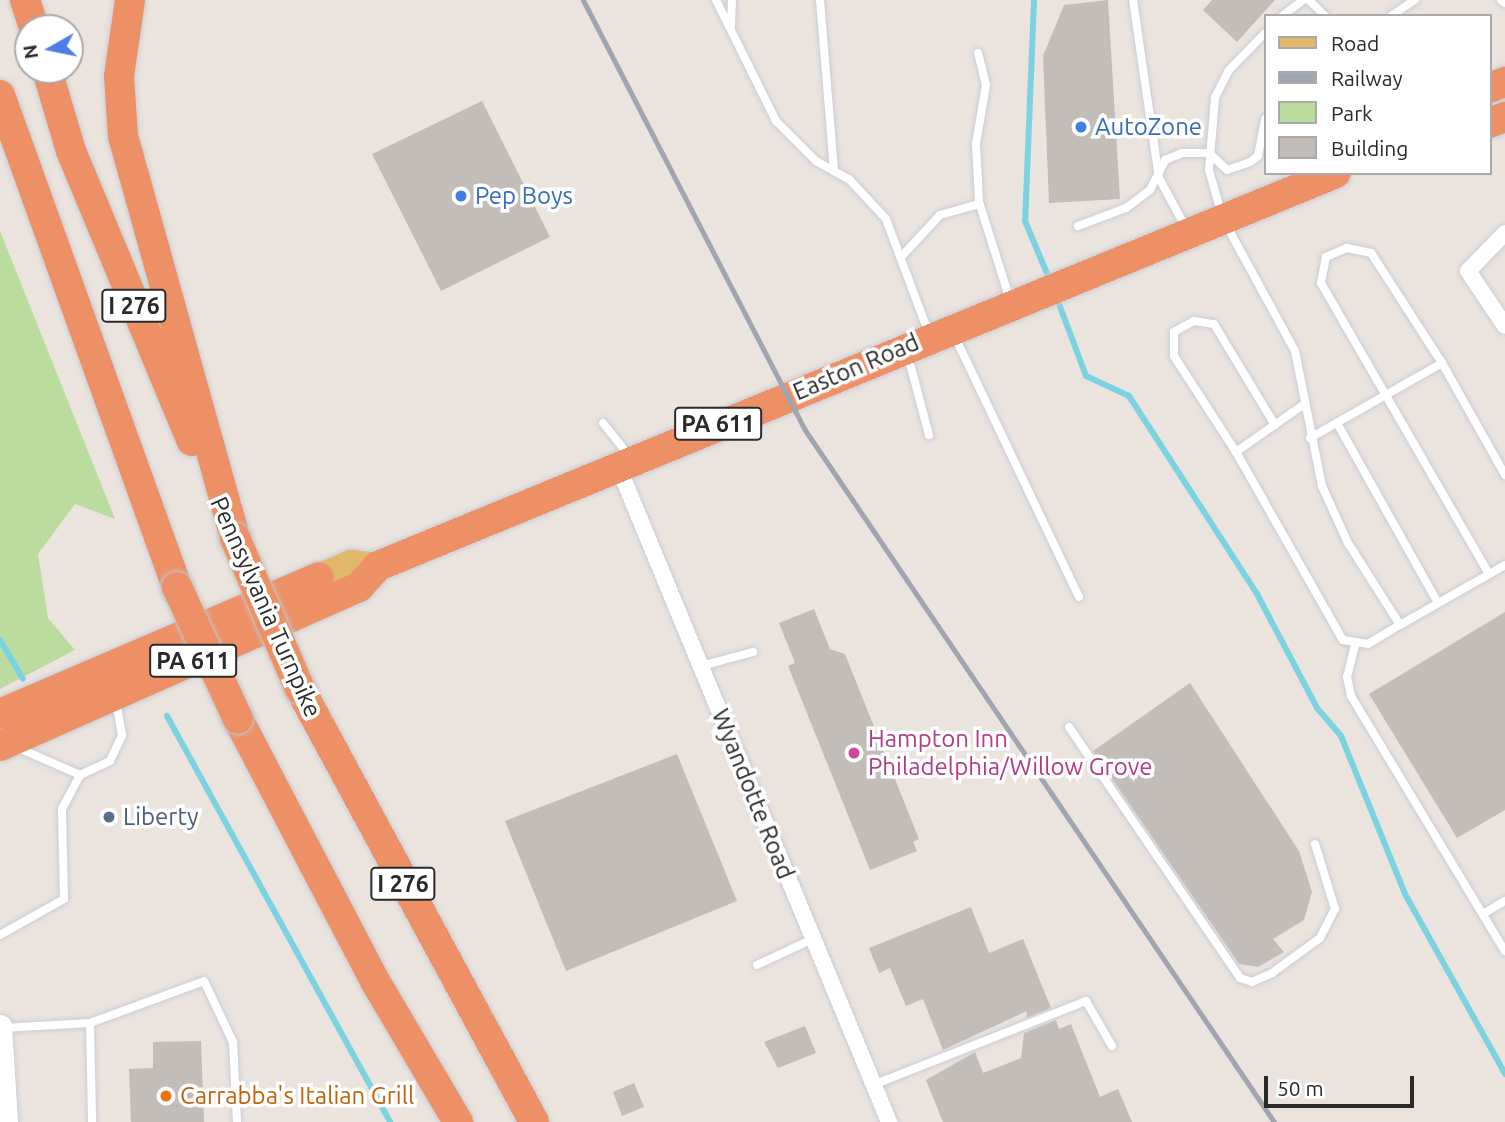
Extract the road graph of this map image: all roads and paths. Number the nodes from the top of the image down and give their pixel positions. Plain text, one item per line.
1 (130, 0) edge
2 (716, 0) edge
3 (732, 0) edge
4 (820, 0) edge
5 (1133, 0) edge
6 (1303, 0) edge
7 (1310, 0) edge
8 (1415, 0) edge
9 (1501, 0) edge
10 (1505, 3) edge
11 (1285, 14) edge
12 (1323, 14) edge
13 (1394, 14) edge
14 (731, 30) junction
15 (1264, 34) edge
16 (978, 53) dead end
17 (52, 84) edge
18 (0, 95) edge
19 (1264, 124) edge
20 (0, 130) edge
21 (1209, 153) junction
22 (834, 171) junction
23 (1327, 175) edge
24 (1159, 178) junction
25 (979, 204) junction
26 (1223, 219) junction
27 (1078, 226) dead end
28 (1189, 232) junction
29 (1505, 233) edge
30 (54, 248) junction
31 (901, 257) junction
32 (1024, 298) junction
33 (1505, 326) edge
34 (929, 337) junction
35 (1442, 363) junction
36 (1384, 396) junction
37 (1303, 405) junction
38 (1337, 423) junction
39 (603, 424) dead end
40 (1275, 425) junction
41 (929, 435) dead end
42 (1310, 438) junction
43 (1236, 452) junction
44 (625, 463) junction
45 (1505, 475) edge
46 (235, 538) junction
47 (1505, 565) edge
48 (378, 566) junction
49 (1489, 573) junction
50 (319, 577) joint
51 (1079, 597) dead end
52 (1438, 603) junction
53 (1400, 625) junction
54 (1355, 645) junction
55 (754, 652) dead end
56 (701, 666) junction
57 (115, 695) junction
58 (0, 714) edge
59 (1069, 727) dead end
60 (4, 744) edge
61 (80, 775) junction
62 (1315, 844) dead end
63 (1505, 901) edge
64 (1483, 914) junction
65 (0, 935) edge
66 (813, 939) junction
67 (1505, 951) edge
68 (757, 965) dead end
69 (90, 1023) junction
70 (0, 1027) edge
71 (1112, 1046) dead end
72 (873, 1085) junction
73 (6, 1122) edge
74 (92, 1122) edge
75 (237, 1122) edge
76 (458, 1122) edge
77 (534, 1122) edge
78 (888, 1122) edge

1 - 46 highway
2 - 14 lane
3 - 14 lane
4 - 22 lane
5 - 24 lane
6 - 11 lane
7 - 12 lane
8 - 13 lane
9 - 10 lane
14 - 22 lane
15 - 21 lane
16 - 25 lane
17 - 46 highway, Pennsylvania Turnpike / I 276
18 - 30 highway, I 276
19 - 21 lane
20 - 30 highway
21 - 24 lane
21 - 26 lane
22 - 31 lane
23 - 26 highway, Easton Road / PA 611
24 - 27 lane
24 - 28 lane
25 - 31 lane
25 - 32 lane
26 - 28 highway, Easton Road / PA 611
26 - 37 lane
28 - 32 highway, Easton Road / PA 611
29 - 33 street
30 - 76 highway, I 276, bridge
31 - 34 lane
32 - 34 highway, Easton Road / PA 611
34 - 41 lane
34 - 44 highway, Easton Road / PA 611
34 - 51 lane
35 - 36 lane
35 - 36 lane
35 - 45 lane
36 - 38 lane
36 - 49 lane
37 - 40 lane
37 - 42 lane
38 - 42 lane
38 - 52 lane
39 - 44 lane
40 - 43 lane
40 - 43 lane
42 - 53 lane
43 - 54 lane
44 - 48 highway, Easton Road / PA 611
44 - 56 street, Wyandotte Road
46 - 77 highway, Pennsylvania Turnpike / I 276, bridge
47 - 49 lane
48 - 50 main road, Easton Road / PA 611
48 - 57 highway, Easton Road / PA 611
49 - 52 lane
50 - 58 highway, Easton Road / PA 611
52 - 53 lane
53 - 54 lane
54 - 64 lane
55 - 56 lane
56 - 66 street, Wyandotte Road
57 - 60 highway, Easton Road / PA 611
57 - 61 lane
59 - 62 lane
60 - 61 lane
61 - 65 lane
63 - 64 lane
64 - 67 lane
66 - 68 lane
66 - 72 street, Wyandotte Road
69 - 70 lane
69 - 74 lane
69 - 75 lane
70 - 73 street
71 - 72 lane
72 - 78 street, Wyandotte Road

